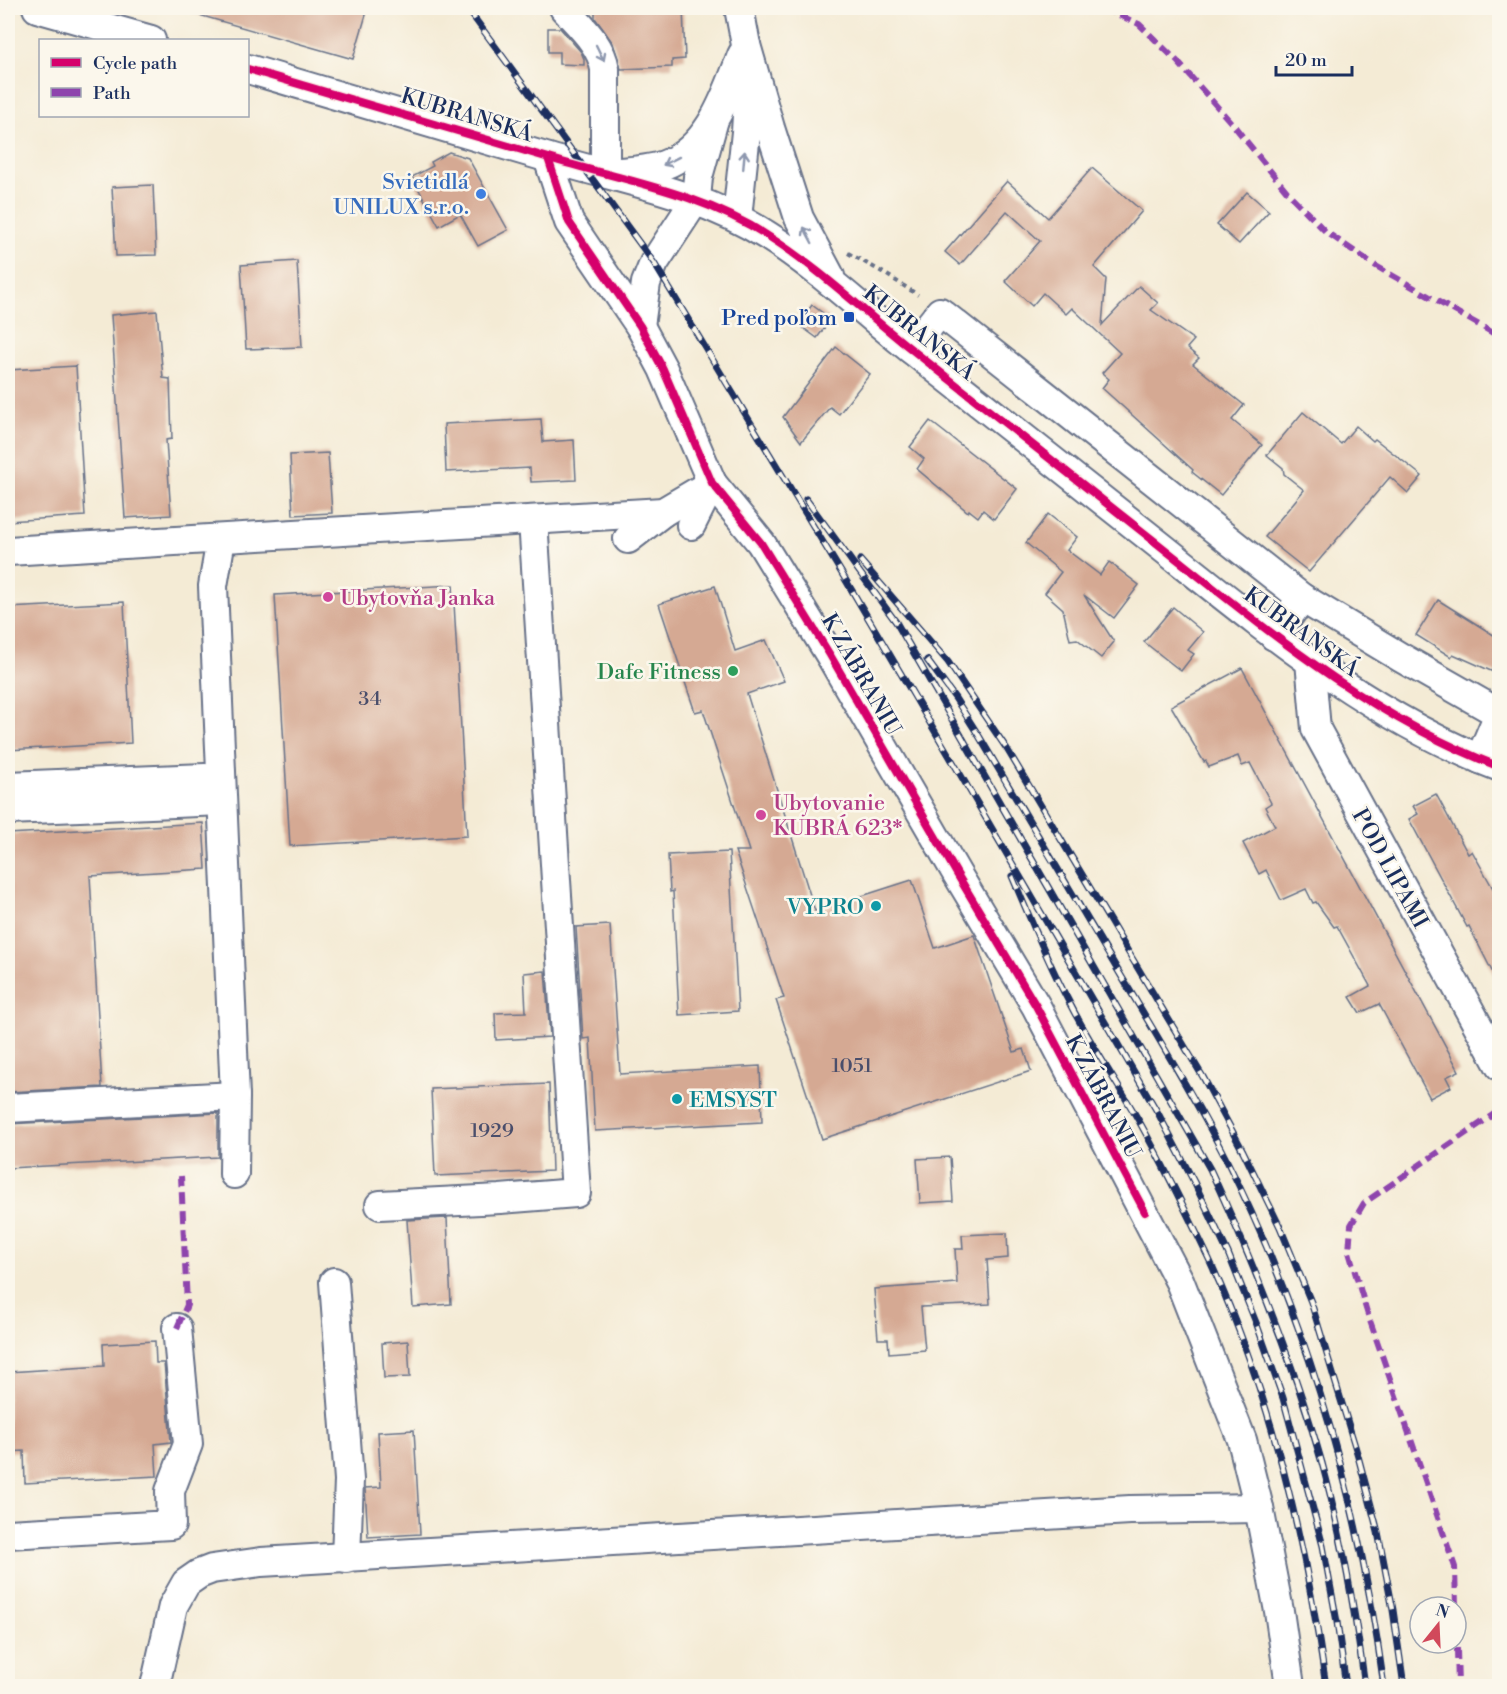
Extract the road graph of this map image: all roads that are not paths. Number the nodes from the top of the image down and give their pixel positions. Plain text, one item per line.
1 (37, 8) edge
2 (564, 8) edge
3 (739, 8) edge
4 (147, 39) edge
5 (746, 45) junction
6 (249, 69) edge
7 (713, 123) junction
8 (548, 158) junction
9 (605, 174) junction
10 (696, 199) junction
11 (737, 218) junction
12 (836, 287) junction
13 (640, 326) junction
14 (911, 349) junction
15 (1114, 449) junction
16 (712, 483) junction
17 (1084, 485) junction
18 (663, 512) junction
19 (533, 520) junction
20 (691, 525) dead end
21 (221, 539) junction
22 (628, 539) dead end
23 (8, 551) edge
24 (1302, 598) junction
25 (1274, 636) junction
26 (1310, 661) junction
27 (1499, 714) edge
28 (1490, 763) edge
29 (205, 778) dead end
30 (8, 786) edge
31 (222, 801) junction
32 (8, 810) edge
33 (1500, 1066) edge
34 (235, 1096) junction
35 (8, 1108) edge
36 (234, 1174) dead end
37 (380, 1205) dead end
38 (334, 1282) dead end
39 (177, 1329) dead end
40 (1259, 1508) junction
41 (8, 1534) edge
42 (346, 1558) junction
43 (155, 1686) edge
44 (1290, 1686) edge

1 - 4 street
2 -> 9 street
3 - 5 street
5 - 7 street
11 -> 5 street
12 -> 5 street
6 - 8 street, KUBRANSKÁ
7 -> 9 street
7 - 10 street
8 - 9 street, KUBRANSKÁ
8 - 13 street, K ZÁBRANIU
9 - 10 street, KUBRANSKÁ
10 - 11 street, KUBRANSKÁ
10 - 13 street
11 - 12 street, KUBRANSKÁ
12 - 14 street, KUBRANSKÁ
13 - 16 street, K ZÁBRANIU
14 - 15 street, KUBRANSKÁ
14 - 17 street, KUBRANSKÁ
15 - 17 street
15 - 24 street, KUBRANSKÁ
16 - 18 street
16 - 20 street
16 - 40 street, K ZÁBRANIU
17 - 25 street, KUBRANSKÁ
18 - 19 street
18 - 22 street
19 - 21 street
19 - 37 street
21 - 23 street
21 - 31 street
24 - 25 street, KUBRANSKÁ
24 - 27 street, KUBRANSKÁ
25 - 26 street, KUBRANSKÁ
26 - 28 street, KUBRANSKÁ
26 - 33 street, POD LIPAMI
27 - 28 street, KUBRANSKÁ
29 - 30 street
31 - 32 street
31 - 34 street
34 - 35 street
34 - 36 street
38 - 42 street
39 - 41 street
40 - 42 street
40 - 44 street, K ZÁBRANIU
42 - 43 street

